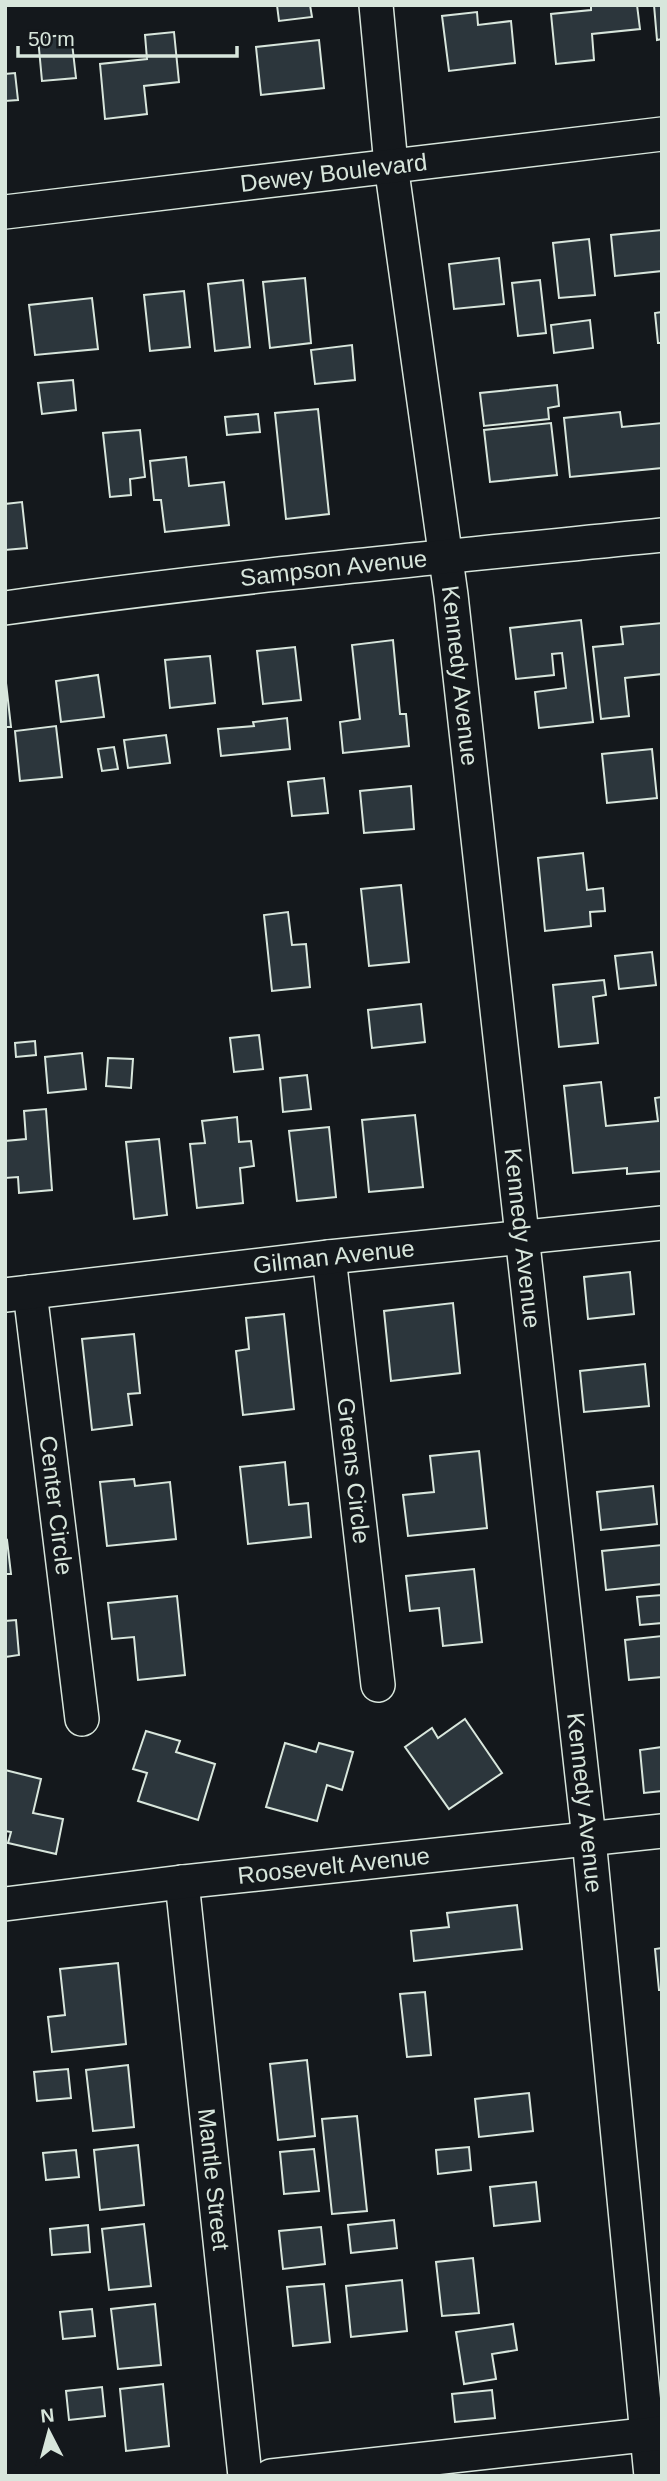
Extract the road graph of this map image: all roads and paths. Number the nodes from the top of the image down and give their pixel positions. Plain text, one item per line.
1 (376, 5) edge
2 (662, 134) edge
3 (391, 165) junction
4 (5, 212) edge
5 (662, 536) edge
6 (447, 556) junction
7 (5, 608) edge
8 (662, 1223) edge
9 (521, 1238) junction
10 (329, 1257) junction
11 (18, 1294) edge
12 (378, 1685) dead end
13 (82, 1719) dead end
14 (662, 1830) edge
15 (589, 1839) junction
16 (182, 1882) junction
17 (5, 1904) edge
18 (654, 2434) edge
19 (245, 2476) edge
20 (271, 2476) edge
21 (651, 2476) edge

1 - 3 street, Kennedy Avenue
2 - 3 street, Dewey Boulevard
3 - 4 street, Dewey Boulevard
3 - 6 street, Kennedy Avenue
5 - 6 street, Sampson Avenue
6 - 7 street, Sampson Avenue
6 - 9 street, Kennedy Avenue
8 - 9 street, Gilman Avenue
9 - 10 street, Gilman Avenue
9 - 15 street, Kennedy Avenue
10 - 11 street, Gilman Avenue
10 - 12 street, Greens Circle
11 - 13 street, Center Circle
14 - 15 street, Roosevelt Avenue
15 - 16 street, Roosevelt Avenue
15 - 18 street, Kennedy Avenue
16 - 17 street, Roosevelt Avenue
16 - 19 street, Mantle Street
18 - 20 street
18 - 21 street, Kennedy Avenue

